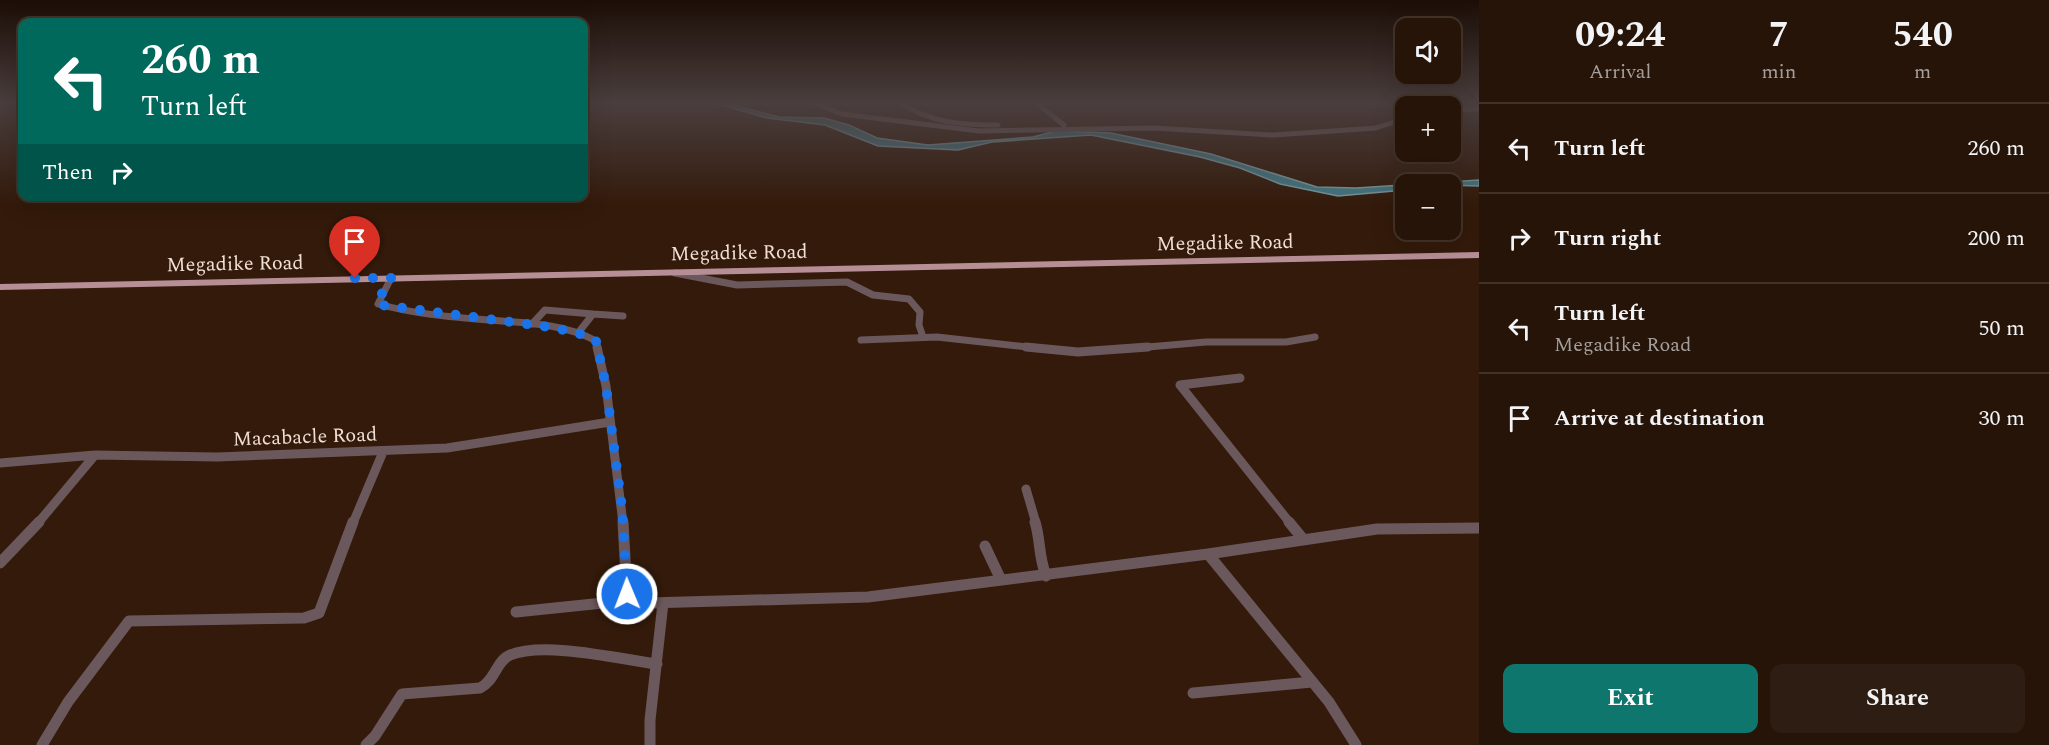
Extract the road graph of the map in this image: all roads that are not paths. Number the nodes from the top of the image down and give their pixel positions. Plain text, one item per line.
1 (1479, 255) edge
2 (672, 272) junction
3 (391, 278) junction
4 (0, 286) edge
5 (593, 314) junction
6 (623, 316) dead end
7 (532, 324) junction
8 (578, 333) junction
9 (921, 334) junction
10 (1315, 337) dead end
11 (861, 340) dead end
12 (1240, 378) dead end
13 (610, 422) junction
14 (383, 452) junction
15 (95, 455) junction
16 (0, 463) edge
17 (1026, 489) dead end
18 (1479, 528) edge
19 (1303, 539) junction
20 (985, 546) dead end
21 (1208, 554) junction
22 (0, 563) edge
23 (1046, 576) junction
24 (1001, 580) junction
25 (627, 594) junction
26 (663, 603) junction
27 (516, 612) dead end
28 (657, 664) junction
29 (1312, 682) junction
30 (1192, 693) dead end
31 (42, 745) edge
32 (366, 745) edge
33 (650, 745) edge
34 (1356, 745) edge

1 - 2 main road, Megadike Road
2 - 3 main road, Megadike Road
2 - 9 street
3 - 4 main road, Megadike Road
3 - 7 street
5 - 6 street
5 - 7 street
5 - 8 street
7 - 8 street
8 - 13 street
9 - 10 street
9 - 11 street
12 - 19 street
13 - 14 street, Macabacle Road
13 - 25 street
14 - 15 street, Macabacle Road
14 - 31 street
15 - 16 street, Macabacle Road
15 - 22 street
17 - 23 street
18 - 19 street
19 - 21 street
20 - 24 street
21 - 23 street
21 - 29 street
23 - 24 street
24 - 26 street
25 - 26 street
25 - 27 street
26 - 28 street
28 - 32 street
28 - 33 street
29 - 30 street
29 - 34 street

